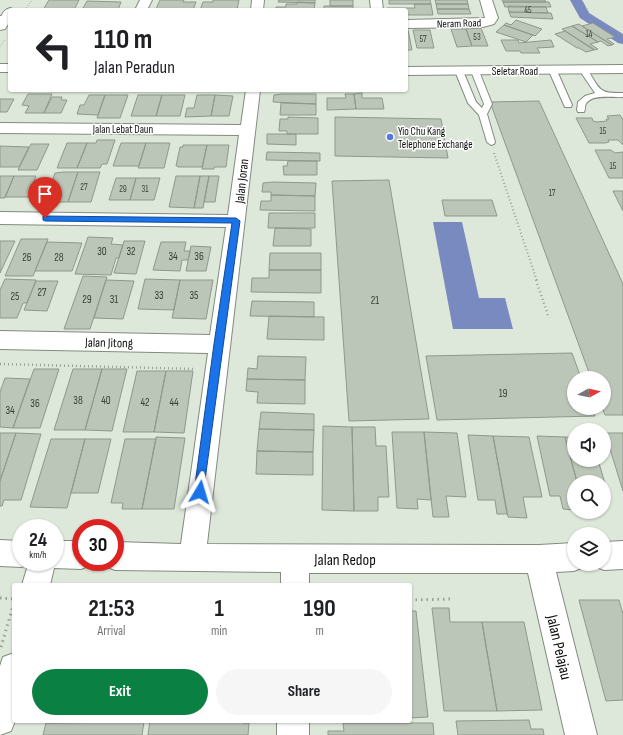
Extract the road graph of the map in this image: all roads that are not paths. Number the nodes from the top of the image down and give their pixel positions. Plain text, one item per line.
1 (486, 0) edge
2 (408, 24) edge
3 (623, 69) edge
4 (408, 71) edge
5 (459, 71) junction
6 (475, 71) junction
7 (553, 71) junction
8 (584, 71) junction
9 (252, 92) edge
10 (599, 94) junction
11 (623, 95) edge
12 (568, 105) dead end
13 (581, 110) dead end
14 (483, 114) junction
15 (0, 128) edge
16 (247, 130) junction
17 (491, 142) road end
18 (0, 218) edge
19 (236, 221) junction
20 (0, 340) edge
21 (218, 344) junction
22 (0, 553) edge
23 (12, 554) edge
24 (623, 555) edge
25 (124, 556) edge
26 (611, 556) edge
27 (567, 557) edge
28 (192, 558) junction
29 (539, 559) junction
30 (40, 571) edge
31 (295, 572) edge
32 (37, 583) edge
33 (12, 675) edge
34 (0, 720) edge
35 (293, 723) edge
36 (293, 735) edge
37 (581, 735) edge

1 - 2 street, Neram Road
3 - 8 street, Seletar Road
4 - 5 street, Seletar Road
5 - 6 street, Seletar Road
5 - 14 lane
6 - 7 street, Seletar Road
6 - 14 lane
7 - 8 street, Seletar Road
7 - 12 lane
8 - 10 lane
9 - 16 street, Jalan Joran
10 - 11 lane
10 - 13 lane
14 - 17 lane
15 - 16 street, Jalan Lebat Daun
16 - 19 street, Jalan Joran
18 - 19 street
19 - 21 street, Jalan Joran
20 - 21 street, Jalan Jitong
21 - 28 street, Jalan Joran
22 - 23 street
24 - 26 street
25 - 28 street, Jalan Redop
27 - 29 street, Jalan Redop
28 - 31 street, Jalan Redop
29 - 31 street, Jalan Redop
29 - 37 street, Jalan Pelajau
30 - 32 street
33 - 34 street
35 - 36 street

